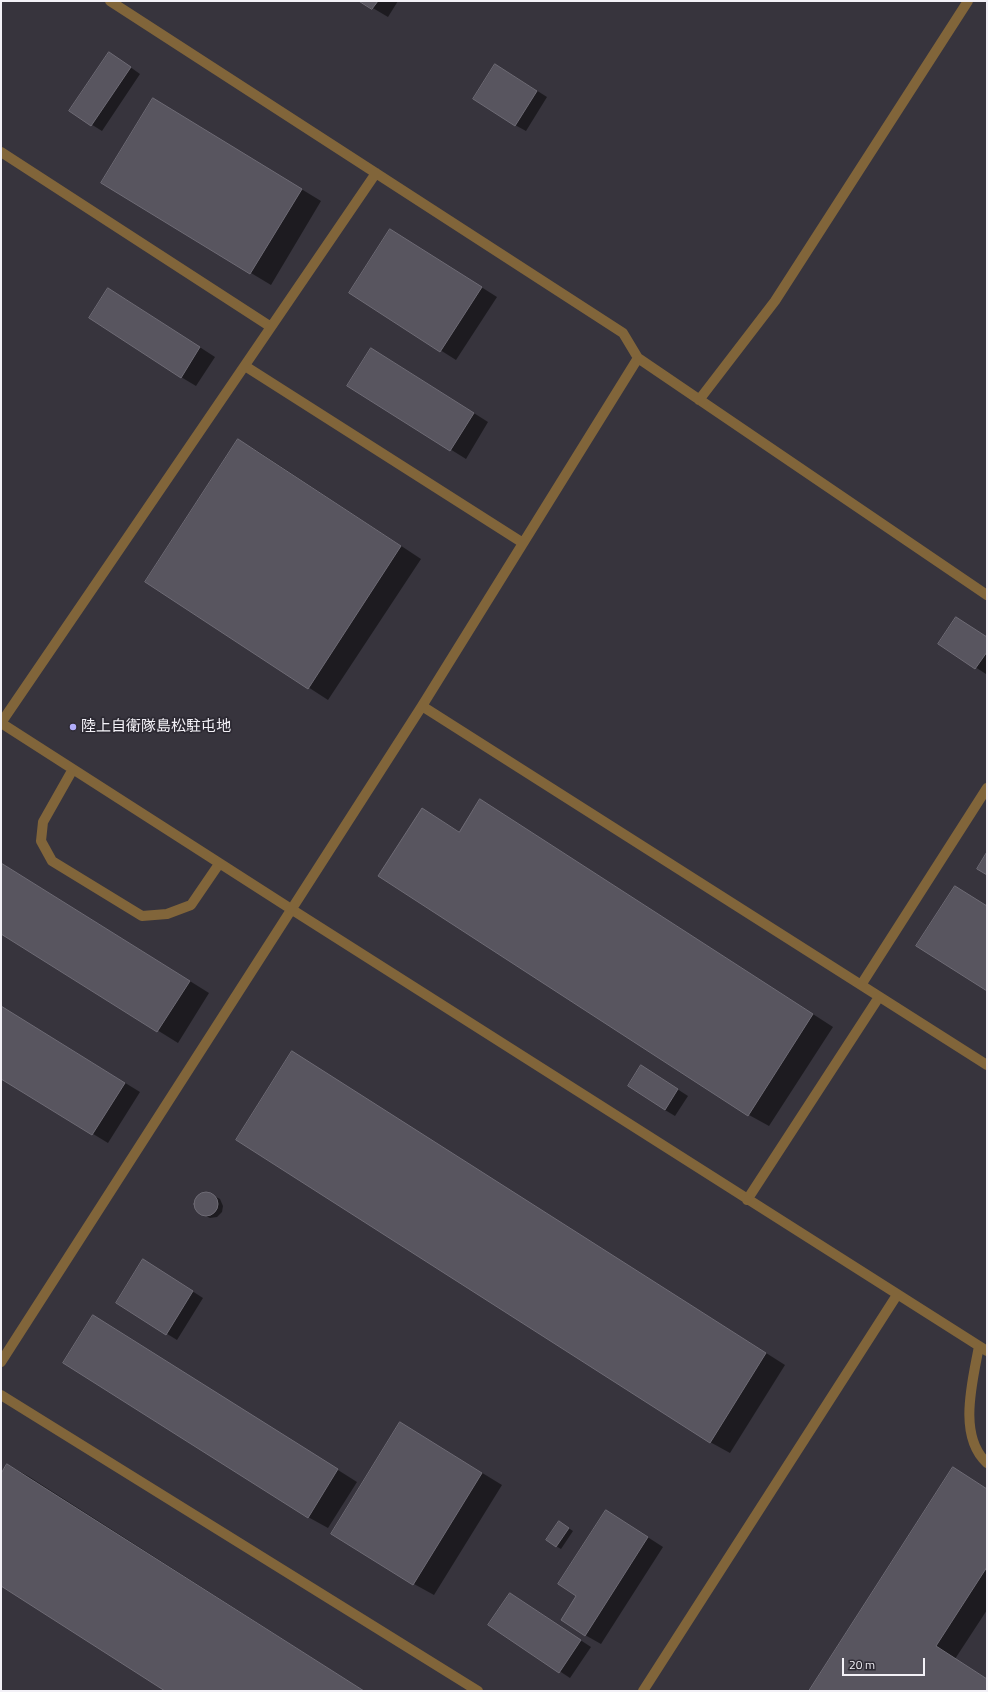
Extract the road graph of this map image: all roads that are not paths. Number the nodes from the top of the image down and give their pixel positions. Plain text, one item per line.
1 (110, 1) edge
2 (968, 1) edge
3 (1, 152) edge
4 (376, 173) junction
5 (271, 327) junction
6 (638, 358) junction
7 (245, 366) junction
8 (699, 400) junction
9 (523, 543) junction
10 (987, 595) edge
11 (422, 706) junction
12 (1, 723) edge
13 (73, 769) junction
14 (987, 788) edge
15 (220, 864) junction
16 (291, 909) junction
17 (861, 985) junction
18 (879, 997) junction
19 (987, 1066) edge
20 (748, 1200) junction
21 (897, 1295) junction
22 (983, 1349) edge
23 (1, 1362) edge
24 (1, 1395) edge
25 (987, 1462) edge
26 (478, 1691) edge
27 (643, 1691) edge

1 - 4 lane
2 - 8 lane
3 - 5 lane
4 - 5 lane
4 - 6 lane
5 - 7 lane
6 - 8 lane
6 - 9 lane
7 - 9 lane
7 - 12 lane
8 - 10 lane
9 - 11 lane
11 - 16 lane
11 - 17 lane
12 - 13 lane
13 - 15 lane
13 - 15 lane
14 - 17 lane
15 - 16 lane
16 - 20 lane
16 - 23 lane
17 - 18 lane
18 - 19 lane
18 - 20 lane
20 - 21 lane
21 - 22 lane
21 - 27 lane
22 - 25 lane
24 - 26 lane

